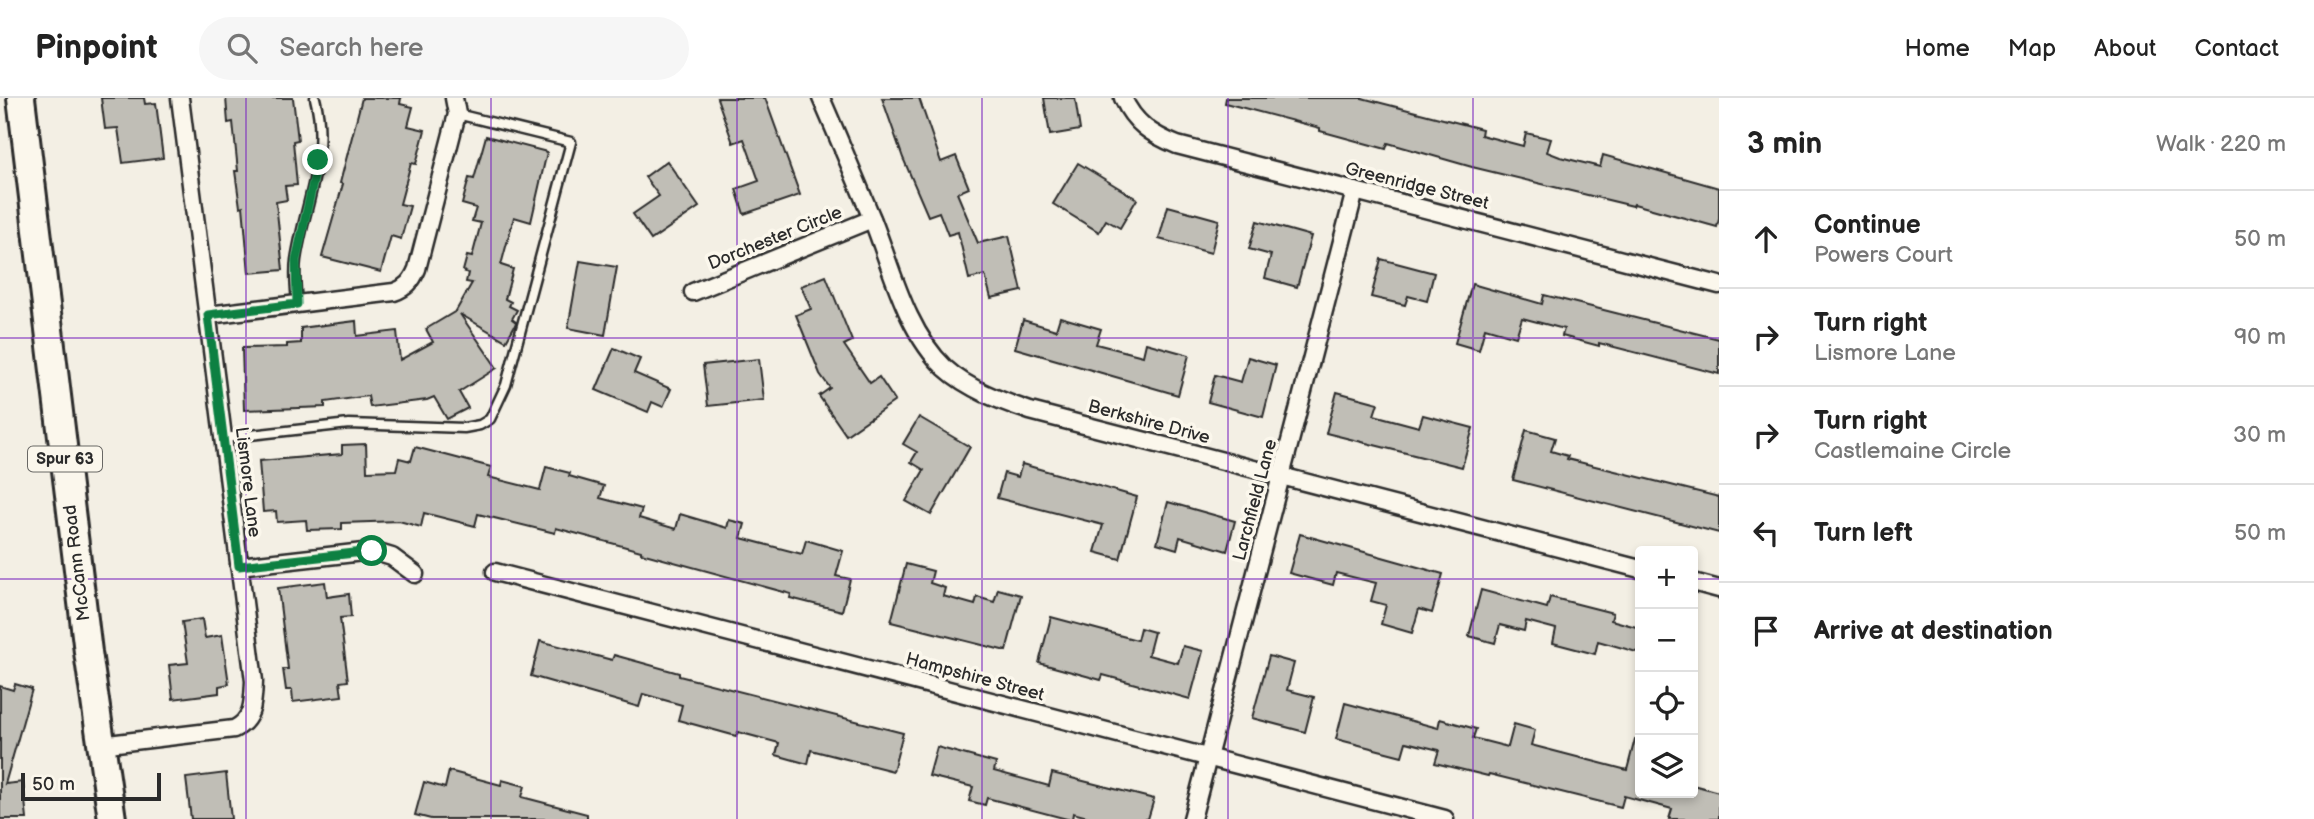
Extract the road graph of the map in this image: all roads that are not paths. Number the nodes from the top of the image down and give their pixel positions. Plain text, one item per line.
1 (21, 98) edge
2 (180, 98) edge
3 (315, 98) edge
4 (821, 98) edge
5 (1123, 98) edge
6 (455, 106) edge
7 (1355, 191) junction
8 (872, 219) junction
9 (1719, 285) edge
10 (693, 292) dead end
11 (297, 304) junction
12 (208, 315) junction
13 (223, 438) junction
14 (1281, 476) junction
15 (239, 566) junction
16 (1635, 568) edge
17 (495, 572) dead end
18 (415, 574) dead end
19 (1698, 583) edge
20 (1719, 589) edge
21 (100, 745) junction
22 (1208, 758) junction
23 (112, 819) edge
24 (1192, 819) edge
25 (1445, 819) edge

1 - 21 main road, McCann Road / Spur 63
2 - 12 street, Lismore Lane
3 - 11 lane
4 - 8 street, Berkshire Drive
5 - 7 street, Greenridge Street
6 - 11 street
6 - 13 lane
7 - 9 street, Greenridge Street
7 - 14 street, Larchfield Lane
8 - 10 street, Dorchester Circle
8 - 14 street, Berkshire Drive
11 - 12 street
12 - 13 street, Lismore Lane
13 - 15 street, Lismore Lane
14 - 16 street, Berkshire Drive
14 - 22 street, Larchfield Lane
15 - 18 street
15 - 21 street, Lismore Lane
17 - 22 street, Hampshire Street
19 - 20 street
21 - 23 main road, McCann Road / Spur 63
22 - 24 street, Larchfield Lane
22 - 25 street, Hampshire Street

